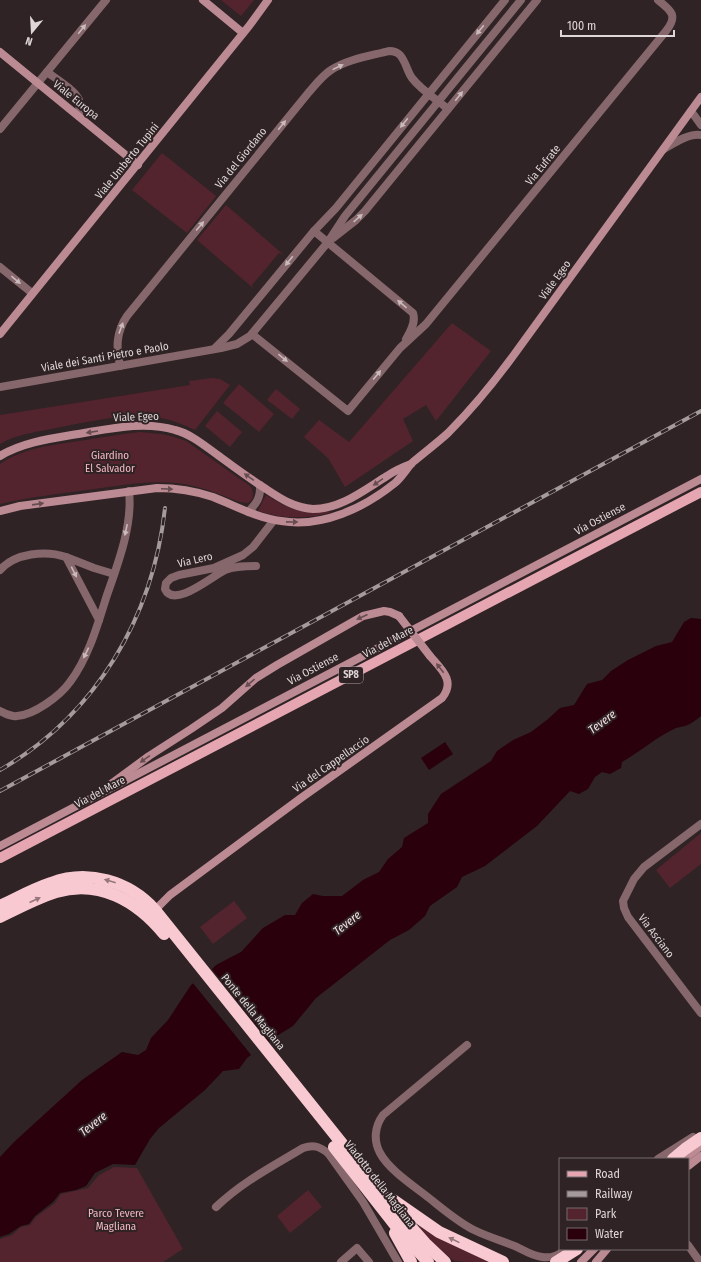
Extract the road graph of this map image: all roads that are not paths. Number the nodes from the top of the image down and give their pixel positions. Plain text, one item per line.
1 (106, 0) edge
2 (203, 0) edge
3 (268, 0) edge
4 (505, 0) edge
5 (521, 0) edge
6 (537, 0) edge
7 (658, 0) edge
8 (497, 9) junction
9 (507, 16) junction
10 (517, 25) junction
11 (243, 33) junction
12 (0, 52) edge
13 (461, 55) junction
14 (470, 63) junction
15 (480, 70) junction
16 (47, 72) junction
17 (38, 83) junction
18 (429, 93) junction
19 (701, 97) edge
20 (439, 102) junction
21 (448, 109) junction
22 (691, 111) junction
23 (79, 116) junction
24 (701, 125) edge
25 (0, 129) edge
26 (701, 135) edge
27 (392, 138) junction
28 (402, 146) junction
29 (664, 148) junction
30 (411, 153) junction
31 (138, 165) junction
32 (364, 173) junction
33 (374, 181) junction
34 (384, 189) junction
35 (314, 231) junction
36 (328, 242) junction
37 (0, 267) edge
38 (32, 293) junction
39 (0, 334) edge
40 (252, 334) junction
41 (400, 348) junction
42 (214, 350) junction
43 (120, 366) junction
44 (0, 387) edge
45 (0, 456) edge
46 (412, 464) junction
47 (701, 479) edge
48 (260, 485) junction
49 (128, 491) junction
50 (701, 492) edge
51 (0, 511) edge
52 (248, 512) junction
53 (274, 520) junction
54 (66, 558) junction
55 (256, 566) dead end
56 (0, 570) edge
57 (114, 574) junction
58 (99, 620) junction
59 (0, 711) edge
60 (101, 793) junction
61 (701, 824) edge
62 (0, 846) edge
63 (0, 858) edge
64 (141, 904) junction
65 (0, 906) edge
66 (15, 910) junction
67 (155, 910) junction
68 (0, 917) edge
69 (0, 922) edge
70 (162, 925) junction
71 (701, 1013) edge
72 (466, 1045) dead end
73 (318, 1120) junction
74 (701, 1132) edge
75 (701, 1138) edge
76 (701, 1146) edge
77 (331, 1150) junction
78 (701, 1156) edge
79 (660, 1158) edge
80 (674, 1158) edge
81 (685, 1158) edge
82 (689, 1165) edge
83 (380, 1197) junction
84 (216, 1207) dead end
85 (689, 1246) edge
86 (565, 1250) edge
87 (576, 1250) edge
88 (577, 1250) edge
89 (593, 1250) edge
90 (606, 1250) edge
91 (429, 1258) edge
92 (494, 1259) edge
93 (341, 1262) edge
94 (369, 1262) edge
95 (398, 1262) edge
96 (411, 1262) edge
97 (445, 1262) edge
98 (503, 1262) edge
99 (556, 1262) edge
100 (570, 1262) edge
101 (581, 1262) edge
102 (596, 1262) edge
103 (700, 1262) edge

16 -> 1 street
2 - 11 main road
3 - 11 main road, Viale Umberto Tupini
4 - 8 street
5 - 9 street
6 - 10 street
7 - 41 street, Via Eufrate
8 - 9 street
8 -> 13 street
9 - 10 street
9 - 14 street
10 - 15 street
11 - 31 main road, Viale Umberto Tupini
12 - 17 main road, Viale Europa
13 - 14 street
13 - 18 street
14 - 15 street
14 - 20 street
21 -> 15 street
16 - 17 street
16 - 23 street
17 - 23 main road, Viale Europa
17 - 25 street
18 - 20 street
18 -> 27 street
43 -> 18 street, Via del Giordano
19 - 22 main road, Viale Egeo
20 - 21 street
20 - 28 street
21 - 30 street
22 - 24 street
22 - 29 main road, Viale Egeo
23 - 31 main road, Viale Europa
26 - 29 street
27 - 28 street
27 - 32 street
28 - 30 street
28 - 33 street
29 - 46 main road, Viale Egeo
30 - 34 street
31 - 38 main road, Viale Umberto Tupini
32 - 33 street
32 - 35 street
33 - 34 street
33 - 36 street
36 -> 34 street
35 - 36 street
35 -> 42 street
36 - 40 street, Viale dei Santi Pietro e Paolo
41 -> 36 street
37 -> 38 street
38 - 39 main road, Viale Umberto Tupini
40 -> 41 street
40 - 42 street, Viale dei Santi Pietro e Paolo
42 - 43 street, Viale dei Santi Pietro e Paolo
43 - 44 street, Viale dei Santi Pietro e Paolo
48 -> 45 main road, Viale Egeo
46 -> 48 main road, Viale Egeo
53 -> 46 main road, Viale Egeo
47 - 60 main road, Via Ostiense
48 - 52 street
51 -> 49 main road, Viale Egeo
49 -> 52 main road, Viale Egeo
49 -> 57 street
50 - 63 main road, Via del Mare / SP8
52 - 53 main road, Viale Egeo
53 - 55 street, Via Lero
54 - 56 street
54 - 57 street
54 -> 58 street
57 - 58 street
58 -> 59 street
60 - 62 main road, Via Ostiense
67 -> 60 main road, Via del Cappellaccio, bridge
61 - 71 street, Via Asciano
64 -> 65 highway
66 -> 64 highway
64 - 67 highway
64 - 70 highway
66 - 68 highway
66 - 69 highway
67 - 70 highway
70 - 73 highway, Ponte della Magliana
72 - 86 street
73 - 77 highway, Viadotto della Magliana
73 - 83 highway, Viadotto della Magliana
74 - 79 street
75 - 80 highway
76 - 81 main road
77 - 83 highway, Viadotto della Magliana
77 - 84 street
77 - 95 street
78 - 82 main road
83 - 91 highway, Viadotto della Magliana
92 -> 83 highway
83 - 96 highway
85 - 103 street
87 - 99 highway
88 - 100 highway
89 - 101 main road
90 - 102 main road
91 - 97 highway, Viadotto della Magliana
92 - 98 highway
93 - 94 street

